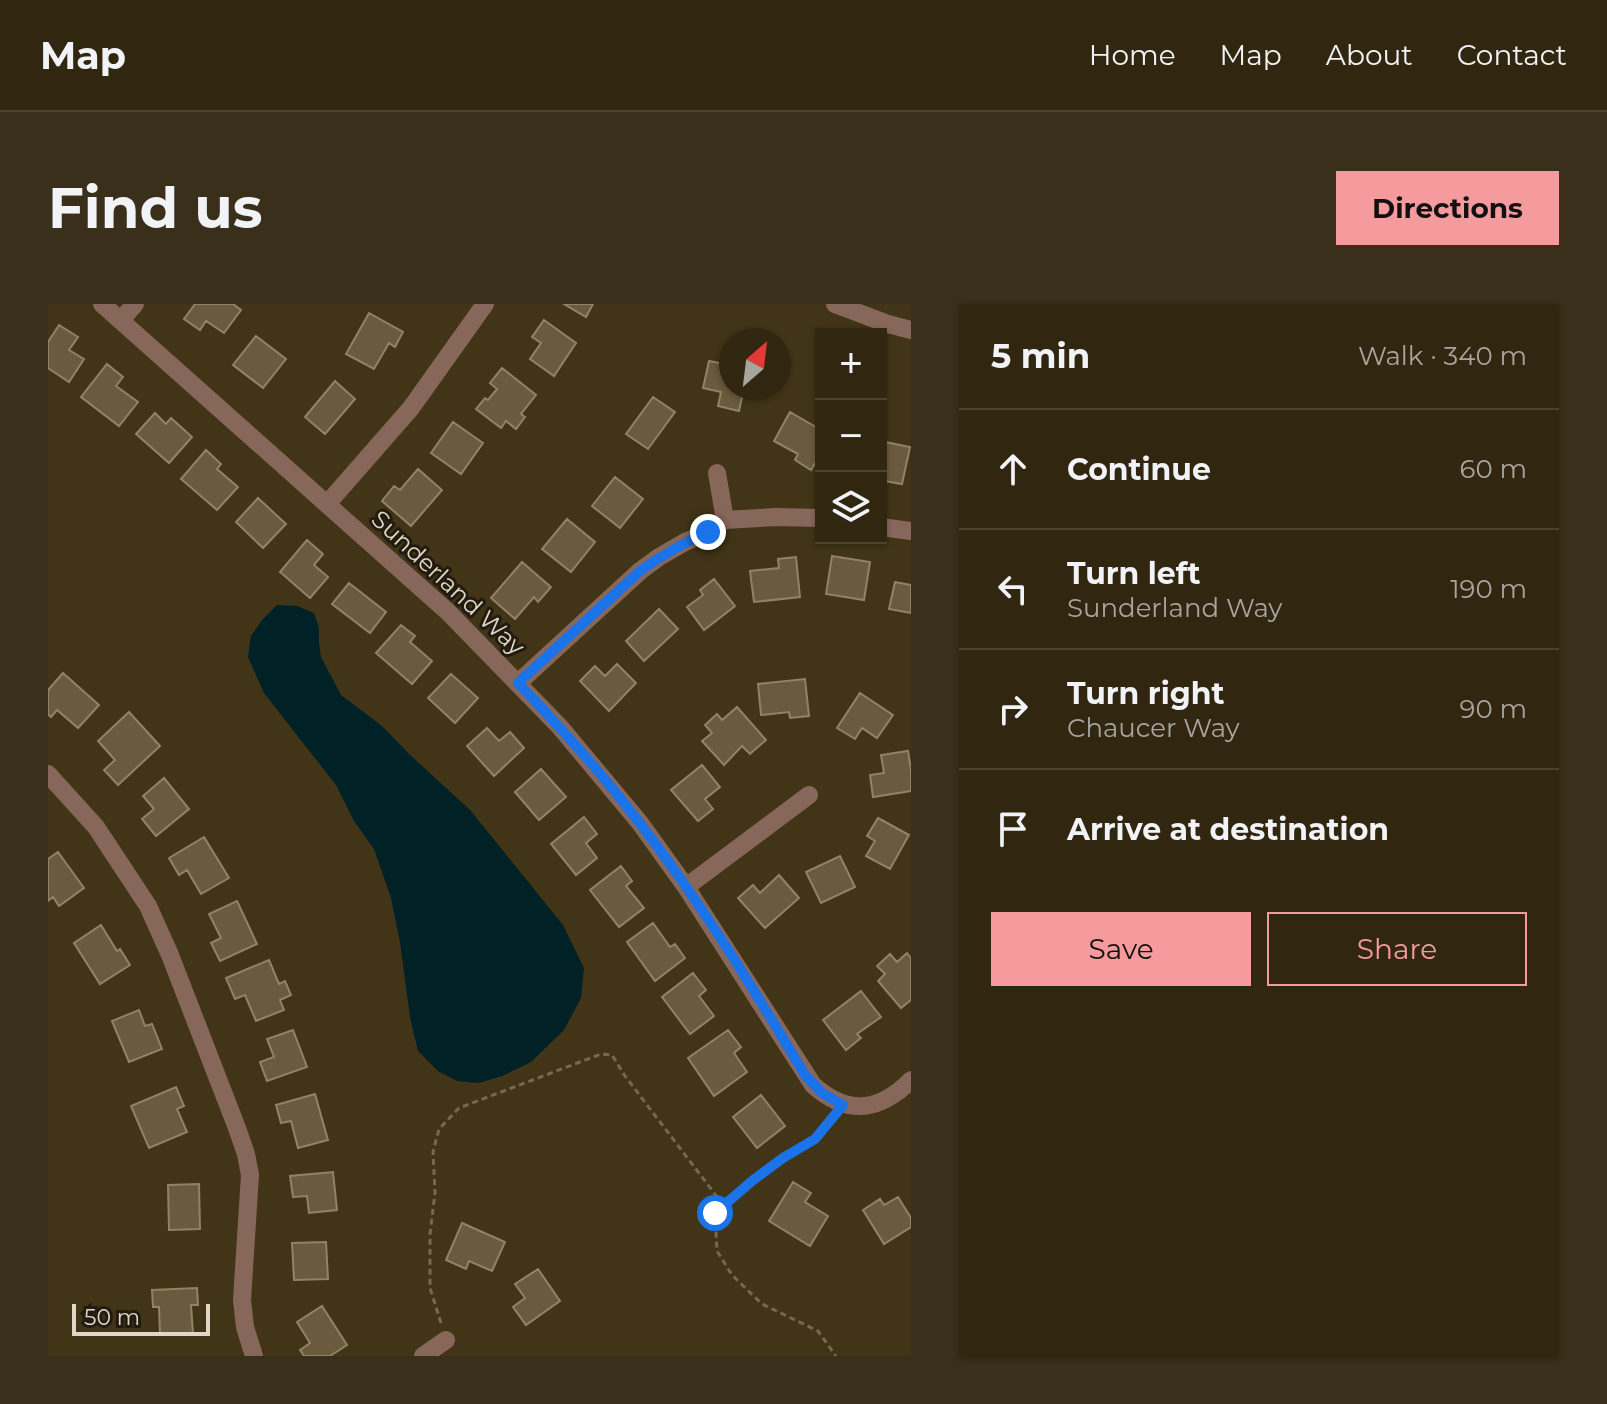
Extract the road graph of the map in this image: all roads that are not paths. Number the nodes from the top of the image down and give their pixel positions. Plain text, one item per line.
1 (102, 304) edge
2 (135, 304) edge
3 (485, 304) edge
4 (835, 304) edge
5 (121, 320) junction
6 (911, 330) edge
7 (717, 473) dead end
8 (327, 504) junction
9 (815, 518) edge
10 (725, 520) junction
11 (887, 528) edge
12 (911, 531) edge
13 (518, 683) junction
14 (48, 774) edge
15 (809, 795) dead end
16 (686, 887) junction
17 (911, 1080) edge
18 (446, 1340) road end
19 (254, 1356) edge
20 (423, 1356) edge

1 - 5 street, Sunderland Way
2 - 5 street
3 - 8 street
4 - 6 street
5 - 8 street, Sunderland Way
7 - 10 street
8 - 13 street, Sunderland Way
9 - 10 street
10 - 13 street
11 - 12 street
13 - 16 street, Sunderland Way
14 - 19 street
15 - 16 street
16 - 17 street, Sunderland Way
18 - 20 street

